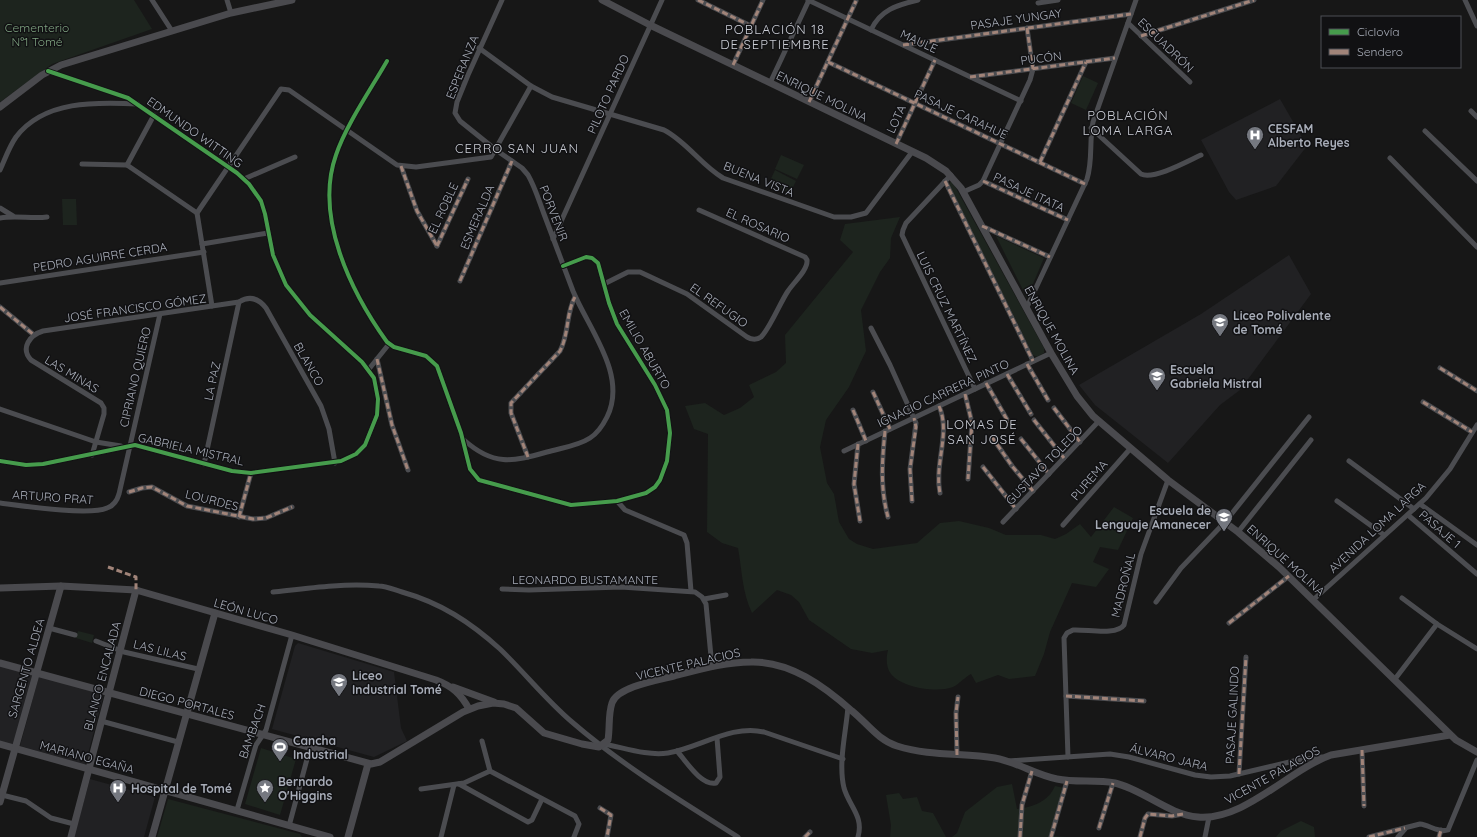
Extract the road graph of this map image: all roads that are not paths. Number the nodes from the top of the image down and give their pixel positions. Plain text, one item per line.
1 (152, 0) edge
2 (227, 0) edge
3 (292, 0) edge
4 (502, 0) edge
5 (602, 0) edge
6 (662, 0) edge
7 (698, 0) edge
8 (763, 0) edge
9 (809, 0) edge
10 (918, 0) edge
11 (1058, 0) edge
12 (1136, 0) edge
13 (1234, 0) edge
14 (1254, 0) edge
15 (1465, 0) edge
16 (279, 1) edge
17 (856, 1) edge
18 (1038, 3) dead end
19 (1232, 7) junction
20 (231, 13) junction
21 (1131, 14) junction
22 (848, 19) junction
23 (1128, 23) junction
24 (650, 25) junction
25 (751, 26) junction
26 (1477, 26) edge
27 (1027, 28) junction
28 (871, 30) junction
29 (172, 32) junction
30 (1141, 36) junction
31 (903, 45) junction
32 (479, 48) junction
33 (1115, 58) junction
34 (935, 60) junction
35 (387, 61) dead end
36 (828, 62) junction
37 (1086, 62) junction
38 (733, 65) junction
39 (1033, 69) junction
40 (48, 72) junction
41 (970, 77) junction
42 (1190, 82) dead end
43 (770, 83) junction
44 (531, 86) junction
45 (1021, 101) junction
46 (809, 102) junction
47 (915, 103) junction
48 (139, 104) junction
49 (0, 107) edge
50 (1471, 111) dead end
51 (610, 114) junction
52 (154, 116) junction
53 (1477, 117) edge
54 (1091, 128) junction
55 (347, 131) junction
56 (1425, 131) dead end
57 (896, 144) junction
58 (1001, 144) junction
59 (496, 150) junction
60 (912, 152) junction
61 (1201, 155) dead end
62 (295, 157) dead end
63 (1390, 158) dead end
64 (512, 160) junction
65 (1040, 162) junction
66 (82, 164) dead end
67 (127, 165) junction
68 (401, 166) junction
69 (228, 167) junction
70 (0, 170) edge
71 (951, 175) junction
72 (244, 179) junction
73 (468, 179) dead end
74 (945, 181) junction
75 (983, 181) junction
76 (1477, 181) edge
77 (1085, 184) junction
78 (963, 192) junction
79 (0, 208) edge
80 (699, 210) dead end
81 (197, 213) junction
82 (13, 216) junction
83 (47, 217) dead end
84 (0, 218) edge
85 (1068, 220) junction
86 (982, 226) junction
87 (268, 233) junction
88 (553, 239) junction
89 (202, 244) junction
90 (1477, 247) edge
91 (204, 252) junction
92 (1050, 257) junction
93 (807, 260) joint
94 (563, 266) junction
95 (460, 281) dead end
96 (0, 283) edge
97 (604, 284) junction
98 (575, 297) junction
99 (239, 302) junction
100 (212, 306) junction
101 (0, 307) edge
102 (1027, 307) junction
103 (160, 314) junction
104 (871, 328) dead end
105 (34, 335) junction
106 (389, 344) junction
107 (1051, 352) junction
108 (377, 359) junction
109 (1033, 361) junction
110 (1027, 364) junction
111 (1440, 368) dead end
112 (369, 369) junction
113 (1007, 374) junction
114 (381, 376) junction
115 (374, 378) junction
116 (986, 383) junction
117 (975, 389) junction
118 (1477, 391) edge
119 (873, 392) dead end
120 (965, 394) junction
121 (1048, 400) dead end
122 (1423, 402) dead end
123 (939, 406) junction
124 (1054, 408) dead end
125 (0, 409) edge
126 (853, 410) dead end
127 (1031, 414) dead end
128 (1309, 416) dead end
129 (914, 418) junction
130 (1034, 420) dead end
131 (1098, 422) junction
132 (1010, 423) dead end
133 (1477, 425) edge
134 (888, 430) junction
135 (1472, 432) junction
136 (992, 437) dead end
137 (1021, 439) dead end
138 (464, 440) junction
139 (1311, 440) dead end
140 (866, 441) junction
141 (96, 442) junction
142 (1080, 442) junction
143 (858, 444) junction
144 (126, 446) junction
145 (1130, 449) junction
146 (844, 451) dead end
147 (92, 455) junction
148 (528, 457) junction
149 (1064, 458) junction
150 (0, 461) edge
151 (1349, 461) dead end
152 (334, 463) junction
153 (204, 464) junction
154 (983, 467) dead end
155 (408, 470) dead end
156 (251, 473) junction
157 (1049, 474) junction
158 (968, 479) dead end
159 (1168, 480) junction
160 (1033, 491) junction
161 (129, 492) dead end
162 (940, 493) dead end
163 (912, 500) dead end
164 (616, 501) junction
165 (1337, 501) dead end
166 (0, 503) edge
167 (1420, 504) junction
168 (292, 507) dead end
169 (1016, 509) junction
170 (1414, 509) junction
171 (1408, 514) junction
172 (239, 517) junction
173 (888, 517) dead end
174 (860, 521) dead end
175 (1003, 522) dead end
176 (1225, 522) junction
177 (1063, 525) dead end
178 (1238, 532) junction
179 (1384, 535) junction
180 (1477, 545) edge
181 (1477, 574) edge
182 (1289, 576) junction
183 (61, 586) junction
184 (0, 588) edge
185 (502, 589) dead end
186 (136, 590) junction
187 (691, 591) junction
188 (274, 592) dead end
189 (726, 595) dead end
190 (1402, 598) dead end
191 (704, 599) junction
192 (1312, 600) junction
193 (1156, 602) dead end
194 (215, 613) junction
195 (1229, 623) dead end
196 (1437, 624) junction
197 (49, 628) junction
198 (75, 635) dead end
199 (292, 635) junction
200 (96, 641) dead end
201 (1477, 649) edge
202 (120, 650) junction
203 (1246, 657) dead end
204 (0, 664) edge
205 (712, 667) junction
206 (198, 670) junction
207 (36, 673) junction
208 (1395, 679) junction
209 (451, 686) junction
210 (109, 693) junction
211 (958, 696) dead end
212 (1066, 696) junction
213 (1144, 701) dead end
214 (498, 703) junction
215 (848, 707) junction
216 (469, 709) junction
217 (186, 714) junction
218 (101, 721) junction
219 (262, 735) junction
220 (1450, 735) junction
221 (717, 738) junction
222 (482, 740) dead end
223 (178, 742) junction
224 (0, 744) edge
225 (603, 745) junction
226 (15, 748) junction
227 (310, 748) junction
228 (1362, 750) junction
229 (677, 751) junction
230 (1477, 752) edge
231 (957, 755) junction
232 (1068, 757) junction
233 (1326, 757) junction
234 (843, 759) junction
235 (1477, 760) edge
236 (1006, 761) junction
237 (368, 764) junction
238 (89, 768) junction
239 (490, 771) junction
240 (1032, 771) junction
241 (1239, 774) junction
242 (1067, 781) junction
243 (1113, 783) junction
244 (457, 785) junction
245 (421, 789) dead end
246 (165, 790) junction
247 (1, 798) edge
248 (542, 799) junction
249 (1364, 806) dead end
250 (600, 808) dead end
251 (237, 810) junction
252 (1183, 814) junction
253 (1209, 817) junction
254 (74, 824) junction
255 (289, 826) junction
256 (1099, 828) dead end
257 (1405, 828) junction
258 (1441, 830) junction
259 (810, 832) dead end
260 (71, 837) edge
261 (152, 837) edge
262 (330, 837) edge
263 (348, 837) edge
264 (441, 837) edge
265 (574, 837) edge
266 (607, 837) edge
267 (738, 837) edge
268 (805, 837) edge
269 (858, 837) edge
270 (1020, 837) edge
271 (1051, 837) edge
272 (1140, 837) edge
273 (1205, 837) edge
274 (1369, 837) edge
275 (1398, 837) edge
276 (1439, 837) edge

1 - 29 street
2 - 20 street
3 - 16 main road
4 - 32 street, ESPERANZA
5 - 24 main road, ENRIQUE MOLINA
6 - 24 street, PILOTO PARDO
7 - 25 street
8 - 25 street
9 - 22 street, MAULE
9 - 43 street
10 - 28 street
11 - 18 street
12 - 21 street
13 - 19 street
14 - 19 street
15 - 26 street
16 - 20 main road
17 - 22 street
19 - 30 street
20 - 29 main road
21 - 23 street
21 - 27 street, PASAJE YUNGAY
22 - 28 street, MAULE
22 - 36 street
23 - 30 street, ESCUADRÓN
23 - 33 street
24 - 38 main road, ENRIQUE MOLINA
24 - 51 street, PILOTO PARDO
25 - 38 street
27 - 31 street, PASAJE YUNGAY
27 - 39 street
28 - 31 street, MAULE
29 - 40 main road
30 - 42 street, ESCUADRÓN
31 - 34 street, MAULE
32 - 44 street, BUENA VISTA
32 - 59 street, ESPERANZA
33 - 37 street, PUCÓN
33 - 54 street
34 - 41 street, MAULE
34 - 47 street, LOTA
35 - 55 street
36 - 46 street
36 - 47 street, PASAJE CARAHUE
37 - 39 street, PUCÓN
37 - 65 street
38 - 43 main road, ENRIQUE MOLINA
39 - 41 street, PUCÓN
39 - 45 street
40 - 48 street, EDMUNDO WITTING
40 - 49 main road
41 - 45 street, MAULE
43 - 46 main road, ENRIQUE MOLINA
44 - 51 street, BUENA VISTA
44 - 59 street
45 - 58 street
46 - 57 main road, ENRIQUE MOLINA
47 - 57 street, LOTA
47 - 58 street, PASAJE CARAHUE
48 - 52 street, EDMUNDO WITTING
48 - 70 street
50 - 53 street
51 - 60 street, BUENA VISTA
51 - 88 street, PILOTO PARDO
52 - 67 street
52 - 69 street, EDMUNDO WITTING
54 - 61 street
54 - 77 street
55 - 68 street
55 - 69 street
55 - 106 street
56 - 76 street
57 - 60 main road, ENRIQUE MOLINA
58 - 65 street, PASAJE CARAHUE
58 - 75 street
59 - 64 street, PORVENIR
59 - 68 street
60 - 71 main road, ENRIQUE MOLINA
62 - 72 street
63 - 90 street
64 - 88 street, PORVENIR
64 - 95 street, ESMERALDA
65 - 77 street, PASAJE CARAHUE
66 - 67 street
67 - 81 street
68 - 73 street, EL ROBLE
69 - 72 street, EDMUNDO WITTING
69 - 81 street
71 - 74 street
71 - 78 main road, ENRIQUE MOLINA
72 - 87 street, EDMUNDO WITTING
74 - 109 street
74 - 117 street, LUIS CRUZ MARTÍNEZ
75 - 78 street
75 - 85 street, PASAJE ITATA
77 - 85 street
78 - 86 main road, ENRIQUE MOLINA
79 - 82 street
80 - 93 street, EL ROSARIO
81 - 89 street
82 - 83 street
82 - 84 street
85 - 92 street
86 - 92 street
86 - 102 main road, ENRIQUE MOLINA
87 - 89 street
87 - 112 street, EDMUNDO WITTING
88 - 94 street, PORVENIR
89 - 91 street
91 - 96 street, PEDRO AGUIRRE CERDA
91 - 100 street
92 - 102 street
93 - 97 street, EL REFUGIO
94 - 97 street, EMILIO ABURTO
94 - 98 street, PORVENIR
97 - 164 street, EMILIO ABURTO
98 - 148 street
98 - 148 street, PORVENIR
99 - 100 street, JOSÉ FRANCISCO GÓMEZ
99 - 152 street, BLANCO
99 - 153 street, LA PAZ
100 - 103 street, JOSÉ FRANCISCO GÓMEZ
101 - 105 street
102 - 107 main road, ENRIQUE MOLINA
103 - 105 street, JOSÉ FRANCISCO GÓMEZ
103 - 144 street, CIPRIANO QUIERO
104 - 129 street
105 - 141 street, LAS MINAS
106 - 108 street
106 - 138 street, EMILIO ABURTO
107 - 109 street, IGNACIO CARRERA PINTO
107 - 131 main road, ENRIQUE MOLINA
108 - 112 street
108 - 114 street
109 - 110 street, IGNACIO CARRERA PINTO
110 - 113 street, IGNACIO CARRERA PINTO
110 - 121 street
111 - 118 street
112 - 115 street, GABRIELA MISTRAL
113 - 116 street, IGNACIO CARRERA PINTO
113 - 127 street
114 - 115 street
114 - 155 street
115 - 152 street, GABRIELA MISTRAL
116 - 117 street, IGNACIO CARRERA PINTO
116 - 132 street
117 - 120 street, IGNACIO CARRERA PINTO
119 - 134 street
120 - 123 street, IGNACIO CARRERA PINTO
120 - 158 street
122 - 135 street
123 - 129 street, IGNACIO CARRERA PINTO
123 - 162 street
124 - 142 street
125 - 141 street
126 - 140 street
128 - 176 street
129 - 134 street, IGNACIO CARRERA PINTO
129 - 163 street
130 - 149 street
131 - 142 street, GUSTAVO TOLEDO
131 - 145 main road, ENRIQUE MOLINA
133 - 135 street, AVENIDA LOMA LARGA
134 - 140 street, IGNACIO CARRERA PINTO
134 - 173 street
135 - 167 street, AVENIDA LOMA LARGA
136 - 160 street
137 - 157 street
138 - 148 street, PORVENIR
138 - 164 street, EMILIO ABURTO
139 - 178 street
140 - 143 street, IGNACIO CARRERA PINTO
141 - 144 street
141 - 147 street, LAS MINAS
142 - 149 street, GUSTAVO TOLEDO
143 - 146 street, IGNACIO CARRERA PINTO
143 - 174 street
144 - 147 street, GABRIELA MISTRAL
144 - 153 street, GABRIELA MISTRAL
144 - 166 street, ARTURO PRAT
145 - 159 main road, ENRIQUE MOLINA
145 - 177 street, PUREMA
147 - 150 street, GABRIELA MISTRAL
149 - 157 street, GUSTAVO TOLEDO
151 - 170 street
152 - 156 street, GABRIELA MISTRAL
153 - 156 street, GABRIELA MISTRAL
154 - 169 street
156 - 172 street
157 - 160 street, GUSTAVO TOLEDO
159 - 176 main road, ENRIQUE MOLINA
159 - 212 street, MADROÑAL
160 - 169 street, GUSTAVO TOLEDO
161 - 172 street, LOURDES
164 - 187 street
165 - 179 street
167 - 170 street, AVENIDA LOMA LARGA
167 - 180 street
168 - 172 street, LOURDES
169 - 175 street, GUSTAVO TOLEDO
170 - 171 street, AVENIDA LOMA LARGA
171 - 179 street, AVENIDA LOMA LARGA
171 - 181 street, PASAJE 1
176 - 178 main road, ENRIQUE MOLINA
176 - 193 street
178 - 182 main road, ENRIQUE MOLINA
179 - 192 street, AVENIDA LOMA LARGA
182 - 192 main road, ENRIQUE MOLINA
182 - 195 street
183 - 184 main road, LEÓN LUCO
183 - 186 main road, LEÓN LUCO
183 - 197 main road, SARGENTO ALDEA
185 - 187 street, LEONARDO BUSTAMANTE
186 - 194 main road, LEÓN LUCO
186 - 202 main road, BLANCO ENCALADA
187 - 191 street
188 - 225 street
189 - 191 street
190 - 196 street
191 - 205 street
192 - 208 main road, ENRIQUE MOLINA
194 - 199 main road, LEÓN LUCO
194 - 206 main road
196 - 201 street
196 - 208 street
197 - 198 street
197 - 207 main road, SARGENTO ALDEA
199 - 209 main road, LEÓN LUCO
199 - 219 street, BAMBACH
200 - 202 street, LAS LILAS
202 - 206 street, LAS LILAS
202 - 210 main road, BLANCO ENCALADA
203 - 241 street, PASAJE GALINDO
204 - 207 main road, DIEGO PORTALES
205 - 215 main road, VICENTE PALACIOS
205 - 225 main road, VICENTE PALACIOS
206 - 217 main road
207 - 210 main road, DIEGO PORTALES
207 - 226 main road, SARGENTO ALDEA
208 - 220 main road, ENRIQUE MOLINA
209 - 214 main road, LEÓN LUCO
209 - 216 main road
210 - 217 main road, DIEGO PORTALES
210 - 218 main road, BLANCO ENCALADA
211 - 231 street
212 - 213 street
212 - 232 street, MADROÑAL
214 - 216 main road
214 - 225 main road
215 - 231 main road, VICENTE PALACIOS
215 - 234 street
216 - 237 main road
217 - 219 main road, DIEGO PORTALES
217 - 223 main road
218 - 223 street
218 - 238 main road, BLANCO ENCALADA
219 - 227 main road, DIEGO PORTALES
219 - 251 street, BAMBACH
220 - 228 main road, VICENTE PALACIOS
220 - 230 main road
221 - 229 street
221 - 229 street
221 - 234 street
222 - 239 street
223 - 246 main road
224 - 226 main road, MARIANO EGAÑA
225 - 229 street
225 - 267 street
226 - 238 main road, MARIANO EGAÑA
226 - 247 main road, SARGENTO ALDEA
227 - 237 main road, DIEGO PORTALES
227 - 255 street
228 - 233 main road, VICENTE PALACIOS
228 - 249 street
231 - 236 main road, VICENTE PALACIOS
232 - 236 street, ÁLVARO JARA
232 - 241 street, ÁLVARO JARA
233 - 241 street, ÁLVARO JARA
233 - 253 main road, VICENTE PALACIOS
234 - 269 street
235 - 258 street
236 - 240 main road, VICENTE PALACIOS
237 - 263 main road
238 - 246 main road, MARIANO EGAÑA
238 - 254 main road, BLANCO ENCALADA
239 - 244 street
239 - 248 street
240 - 242 main road, VICENTE PALACIOS
240 - 270 street
242 - 243 main road, VICENTE PALACIOS
242 - 271 street
243 - 252 main road, VICENTE PALACIOS
243 - 256 street
244 - 245 street
244 - 248 street
244 - 264 street
246 - 251 main road, MARIANO EGAÑA
246 - 261 main road
247 - 254 street
248 - 265 street
250 - 266 street
251 - 255 main road, MARIANO EGAÑA
252 - 253 main road, VICENTE PALACIOS
252 - 272 street
253 - 273 street
254 - 260 main road, BLANCO ENCALADA
255 - 262 main road, MARIANO EGAÑA
257 - 258 street
257 - 274 street
257 - 275 street
258 - 276 street
259 - 268 street

